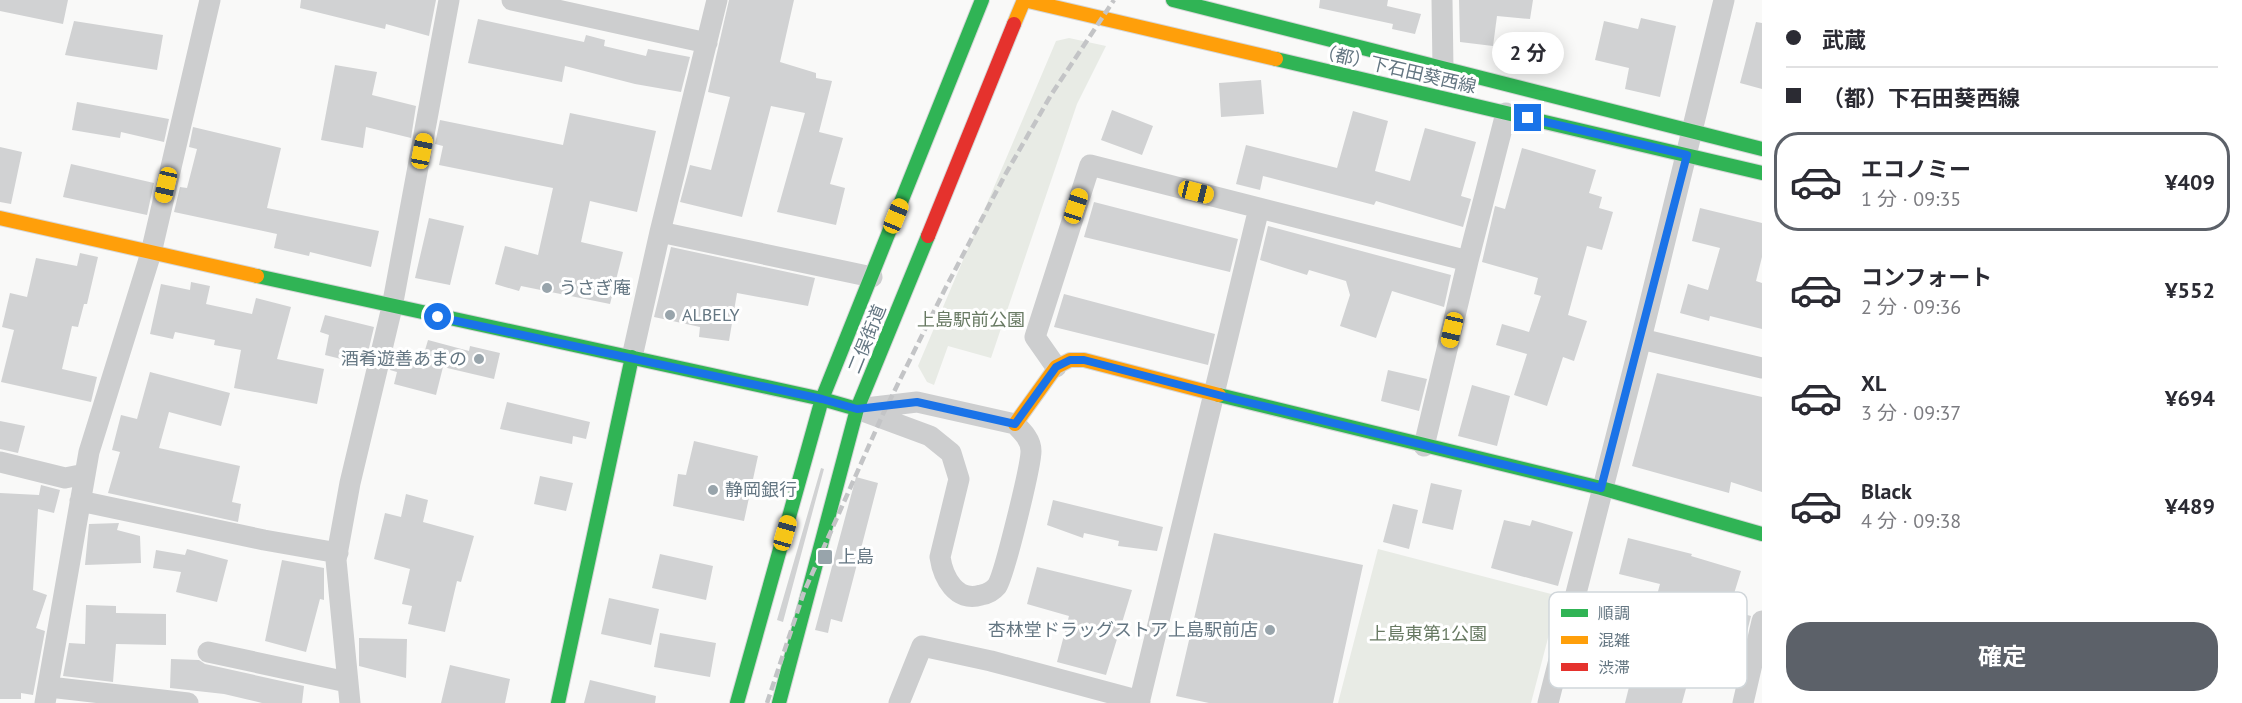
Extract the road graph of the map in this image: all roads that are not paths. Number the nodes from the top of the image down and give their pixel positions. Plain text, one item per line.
1 (449, 0) edge
2 (512, 0) edge
3 (717, 0) edge
4 (982, 0) edge
5 (1024, 0) edge
6 (1173, 0) edge
7 (1442, 0) edge
8 (1724, 0) edge
9 (206, 1) edge
10 (707, 43) junction
11 (1443, 69) junction
12 (1506, 113) junction
13 (1693, 131) junction
14 (1762, 149) edge
15 (1687, 155) junction
16 (1762, 173) edge
17 (1259, 208) junction
18 (0, 218) edge
19 (660, 232) junction
20 (151, 253) junction
21 (1468, 261) junction
22 (872, 277) junction
23 (392, 307) junction
24 (1641, 339) junction
25 (632, 357) junction
26 (1056, 367) junction
27 (1762, 368) edge
28 (1213, 394) junction
29 (822, 399) junction
30 (857, 409) junction
31 (1015, 424) junction
32 (1424, 446) junction
33 (0, 462) edge
34 (85, 474) junction
35 (1601, 488) junction
36 (80, 501) junction
37 (1762, 534) edge
38 (338, 553) junction
39 (1575, 592) edge
40 (1762, 621) edge
41 (208, 652) dead end
42 (1747, 686) edge
43 (1552, 688) edge
44 (1746, 688) edge
45 (348, 693) edge
46 (47, 695) edge
47 (1139, 702) edge
48 (188, 703) edge
49 (558, 703) edge
50 (737, 703) edge
51 (778, 703) edge
52 (899, 703) edge
53 (1548, 703) edge
54 (1743, 703) edge

1 - 23 street
2 - 10 street
3 - 10 street
4 - 22 street, 二俣街道
5 - 12 street, （都）下石田葵西線
5 - 30 street, 二俣街道
6 - 11 street, （都）下石田葵西線
7 - 11 street
8 - 13 street
9 - 20 street
10 - 19 street
11 - 13 street, （都）下石田葵西線
12 - 15 street, （都）下石田葵西線
12 - 21 street
13 - 14 street, （都）下石田葵西線
13 - 15 street
15 - 16 street, （都）下石田葵西線
15 - 24 street
17 - 21 street
17 - 26 street
17 - 28 street
18 - 20 street
19 - 22 street
19 - 25 street
20 - 23 street
20 - 34 street
21 - 32 street
22 - 29 street, 二俣街道
23 - 25 street
23 - 38 street
24 - 27 street
24 - 35 street
25 - 29 street
25 - 49 street
26 - 28 street
26 - 31 street
28 - 32 street
28 - 47 street
29 - 30 street
29 - 50 street, 二俣街道
30 - 31 street
30 - 31 street
30 - 51 street, 二俣街道
32 - 35 street
33 - 34 street
34 - 36 street
35 - 37 street
35 - 39 street
36 - 38 street
36 - 46 street
38 - 45 street
40 - 42 street
41 - 45 street
43 - 53 street
44 - 54 street
46 - 48 street
47 - 52 street

